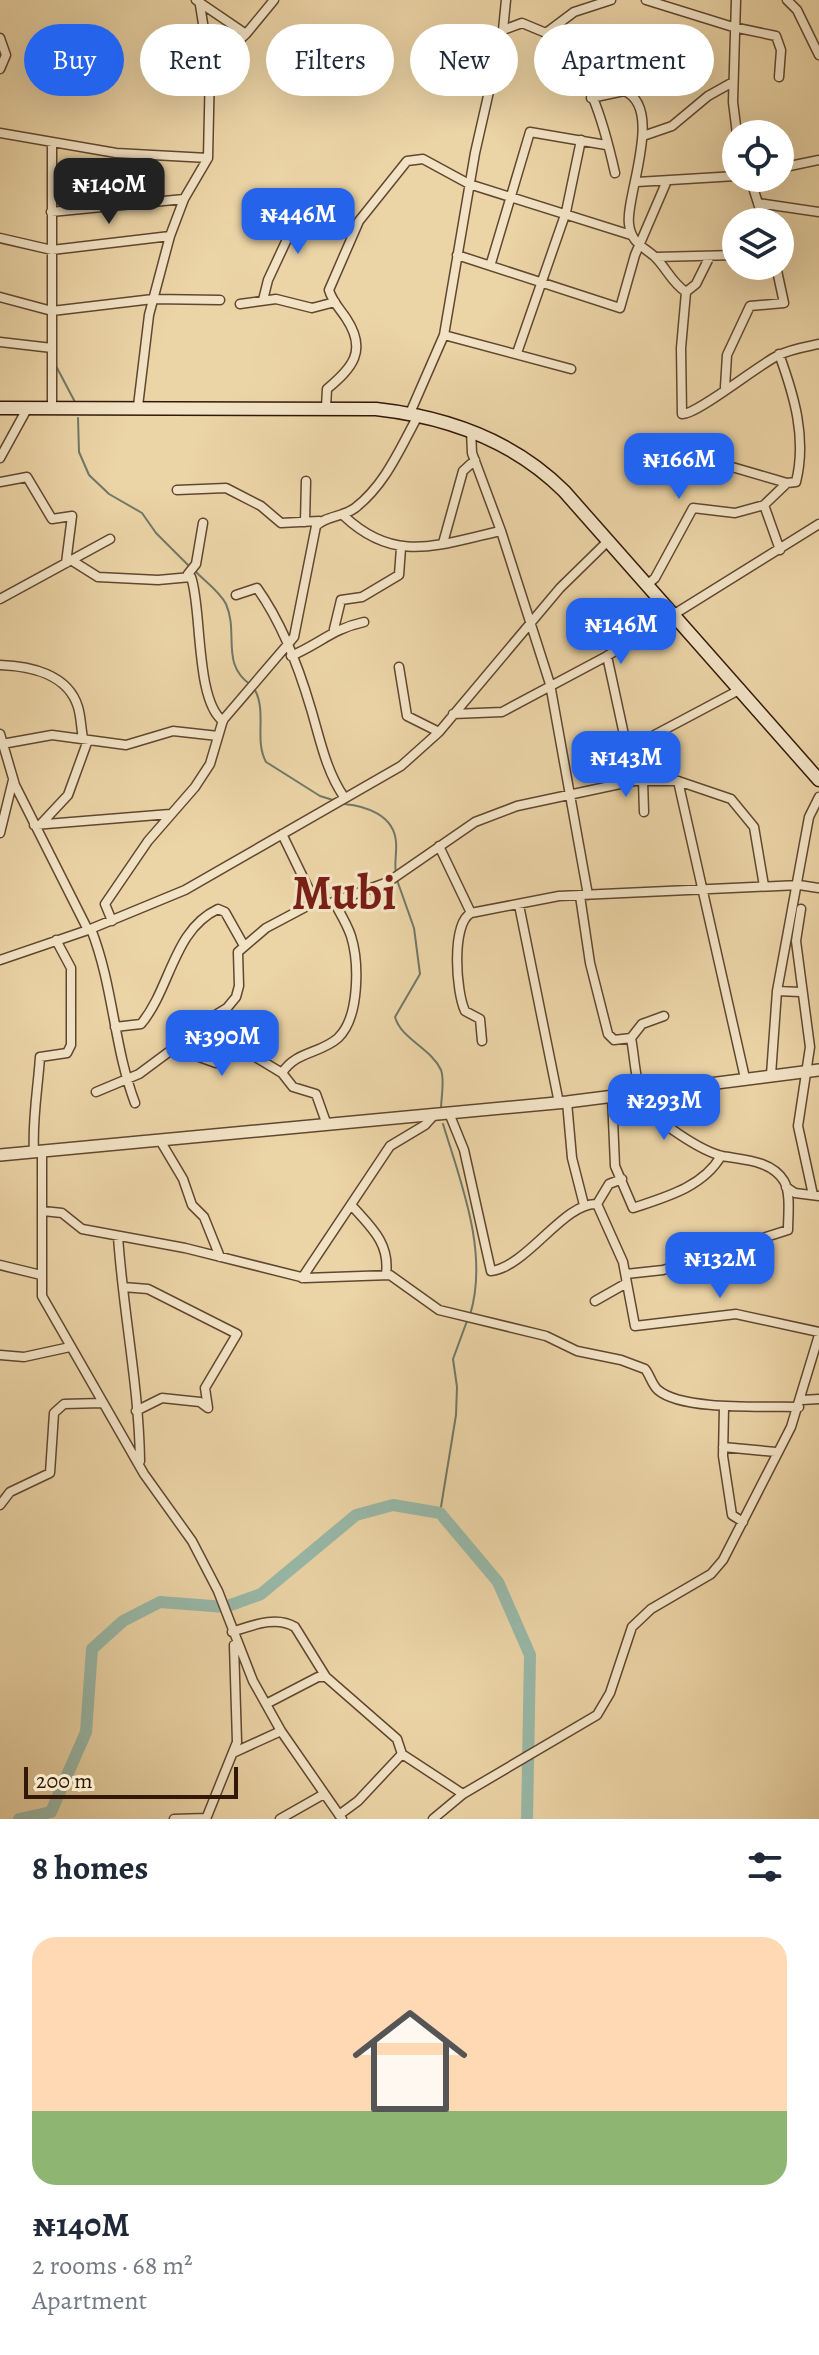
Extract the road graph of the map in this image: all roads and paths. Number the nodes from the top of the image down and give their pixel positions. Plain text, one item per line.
1 (274, 0) edge
2 (611, 0) edge
3 (646, 0) edge
4 (736, 0) edge
5 (787, 0) edge
6 (803, 0) edge
7 (507, 1) edge
8 (599, 1) edge
9 (670, 2) edge
10 (198, 3) edge
11 (797, 10) junction
12 (202, 24) edge
13 (231, 24) edge
14 (504, 24) edge
15 (558, 24) edge
16 (733, 27) junction
17 (250, 29) edge
18 (0, 38) edge
19 (819, 55) edge
20 (0, 69) edge
21 (779, 77) dead end
22 (733, 82) junction
23 (209, 96) edge
24 (488, 96) edge
25 (591, 98) joint
26 (736, 120) edge
27 (0, 133) edge
28 (643, 136) junction
29 (581, 140) junction
30 (52, 143) junction
31 (606, 145) junction
32 (208, 158) junction
33 (819, 160) edge
34 (794, 165) edge
35 (615, 173) dead end
36 (722, 177) edge
37 (637, 182) junction
38 (666, 183) junction
39 (469, 184) junction
40 (754, 192) edge
41 (511, 195) junction
42 (184, 199) junction
43 (758, 203) junction
44 (303, 205) dead end
45 (760, 208) edge
46 (51, 212) junction
47 (566, 212) junction
48 (819, 212) edge
49 (631, 235) junction
50 (170, 236) junction
51 (0, 238) edge
52 (640, 248) junction
53 (52, 250) junction
54 (457, 255) junction
55 (710, 256) junction
56 (722, 256) edge
57 (656, 257) junction
58 (491, 263) junction
59 (779, 280) edge
60 (543, 281) junction
61 (686, 292) junction
62 (0, 297) edge
63 (153, 299) junction
64 (220, 300) dead end
65 (263, 300) junction
66 (335, 302) junction
67 (240, 304) dead end
68 (52, 311) junction
69 (444, 335) junction
70 (0, 342) edge
71 (819, 344) edge
72 (52, 348) junction
73 (517, 353) junction
74 (779, 354) junction
75 (571, 369) dead end
76 (725, 387) junction
77 (138, 406) junction
78 (28, 407) junction
79 (52, 407) junction
80 (326, 407) junction
81 (0, 408) edge
82 (414, 414) junction
83 (471, 431) junction
84 (0, 458) edge
85 (475, 460) junction
86 (708, 460) dead end
87 (306, 481) dead end
88 (0, 482) edge
89 (787, 483) junction
90 (177, 490) dead end
91 (764, 505) junction
92 (344, 516) junction
93 (319, 521) junction
94 (305, 522) junction
95 (203, 523) dead end
96 (819, 524) edge
97 (501, 531) junction
98 (110, 539) dead end
99 (609, 540) junction
100 (443, 543) junction
101 (401, 548) junction
102 (780, 550) junction
103 (69, 561) junction
104 (191, 570) junction
105 (648, 584) junction
106 (236, 595) dead end
107 (0, 599) edge
108 (673, 613) junction
109 (364, 622) dead end
110 (532, 623) junction
111 (334, 629) junction
112 (289, 651) junction
113 (607, 656) junction
114 (0, 665) edge
115 (399, 667) dead end
116 (550, 684) junction
117 (741, 689) junction
118 (453, 714) junction
119 (223, 721) junction
120 (439, 732) junction
121 (218, 736) junction
122 (1, 739) edge
123 (86, 739) junction
124 (628, 749) junction
125 (2, 755) edge
126 (13, 779) junction
127 (819, 780) edge
128 (638, 781) junction
129 (678, 781) junction
130 (571, 795) junction
131 (344, 797) junction
132 (819, 797) edge
133 (644, 812) dead end
134 (170, 814) junction
135 (37, 825) junction
136 (0, 833) edge
137 (282, 834) junction
138 (439, 846) junction
139 (799, 885) junction
140 (764, 886) junction
141 (819, 888) edge
142 (701, 889) junction
143 (584, 896) junction
144 (315, 902) junction
145 (334, 902) junction
146 (519, 905) junction
147 (801, 909) dead end
148 (471, 913) junction
149 (112, 921) junction
150 (90, 929) junction
151 (56, 940) junction
152 (243, 944) junction
153 (0, 960) edge
154 (777, 991) junction
155 (800, 992) junction
156 (664, 1016) dead end
157 (115, 1027) junction
158 (631, 1038) junction
159 (482, 1041) dead end
160 (174, 1048) junction
161 (819, 1070) edge
162 (805, 1072) junction
163 (282, 1073) junction
164 (771, 1075) junction
165 (745, 1078) junction
166 (127, 1081) junction
167 (96, 1092) dead end
168 (641, 1092) junction
169 (612, 1096) junction
170 (563, 1102) junction
171 (135, 1103) dead end
172 (449, 1113) junction
173 (434, 1115) junction
174 (327, 1125) junction
175 (161, 1142) junction
176 (38, 1152) junction
177 (0, 1155) edge
178 (721, 1156) junction
179 (622, 1179) junction
180 (786, 1187) junction
181 (816, 1196) edge
182 (597, 1204) junction
183 (584, 1205) junction
184 (353, 1207) junction
185 (43, 1211) junction
186 (118, 1236) junction
187 (220, 1257) junction
188 (0, 1265) edge
189 (386, 1274) junction
190 (41, 1275) junction
191 (302, 1278) junction
192 (626, 1278) junction
193 (123, 1287) junction
194 (595, 1301) dead end
195 (819, 1334) edge
196 (70, 1347) junction
197 (0, 1355) edge
198 (819, 1399) edge
199 (102, 1403) junction
200 (800, 1403) junction
201 (724, 1407) junction
202 (136, 1411) junction
203 (723, 1447) junction
204 (776, 1452) junction
205 (140, 1465) junction
206 (0, 1505) edge
207 (743, 1522) junction
208 (233, 1636) junction
209 (326, 1677) junction
210 (266, 1704) junction
211 (281, 1731) junction
212 (235, 1752) junction
213 (402, 1754) junction
214 (324, 1794) junction
215 (463, 1794) junction
216 (340, 1817) edge
217 (174, 1819) edge
218 (206, 1819) edge
219 (280, 1819) edge
220 (433, 1819) edge

1 - 17 street
2 - 8 street
3 - 9 street
4 - 16 street
5 - 11 street
6 - 11 street
7 - 14 street
8 - 15 street
9 - 16 street
10 - 12 street
10 - 13 street
11 - 19 street
16 - 21 street
16 - 22 street
18 - 20 street
22 - 26 street
22 - 28 street
23 - 32 street
24 - 39 street
25 - 28 street
25 - 31 street
27 - 30 street
28 - 37 street
29 - 31 street
29 - 41 street
29 - 47 street
30 - 32 street
30 - 46 street
31 - 35 street
32 - 42 street
33 - 34 street
36 - 38 street
37 - 38 street
37 - 49 street
38 - 52 street
39 - 41 street
39 - 54 street
39 - 66 street
40 - 43 street
41 - 47 street
41 - 58 street
42 - 46 street
42 - 50 street
43 - 45 street
43 - 48 street
44 - 65 street
46 - 53 street
47 - 49 street
47 - 60 street
49 - 52 street
50 - 53 street
50 - 63 street
51 - 53 street
52 - 57 street
52 - 60 street
53 - 68 street
54 - 58 street
54 - 69 street
55 - 56 street
55 - 57 street
55 - 61 street
57 - 61 street
58 - 60 street
59 - 76 street
60 - 73 street
61 - 76 street
62 - 68 street
63 - 64 street
63 - 68 street
63 - 77 street
65 - 66 street
65 - 67 street
66 - 80 street
68 - 72 street
69 - 73 street
69 - 82 street
70 - 72 street
71 - 74 street
72 - 79 street
73 - 75 street
74 - 76 street
74 - 89 street
77 - 79 main road
77 - 80 main road
78 - 79 main road
78 - 81 main road
78 - 84 street
80 - 82 main road
82 - 83 main road
82 - 92 street
83 - 85 street
83 - 99 main road
85 - 97 street
85 - 100 street
86 - 89 street
87 - 94 street
88 - 103 street
89 - 91 street
90 - 94 street
91 - 102 street
91 - 105 street
92 - 93 street
92 - 101 street
93 - 94 street
93 - 112 street
95 - 104 street
96 - 102 street
97 - 100 street
97 - 110 street
98 - 103 street
99 - 105 main road
99 - 110 street
100 - 101 street
101 - 111 street
102 - 108 street
103 - 104 street
103 - 107 street
104 - 119 street
105 - 108 main road
106 - 112 street
108 - 113 street
108 - 117 main road
109 - 111 street
110 - 116 street
110 - 118 street
111 - 112 street
112 - 119 street
112 - 131 street
113 - 116 street
113 - 124 street
114 - 123 street
115 - 120 street
116 - 118 street
116 - 130 street
117 - 124 street
117 - 127 main road
118 - 120 street
119 - 121 street
120 - 131 street
121 - 123 street
121 - 134 street
122 - 123 street
122 - 125 street
123 - 135 street
124 - 128 street
125 - 126 street
126 - 135 street
126 - 136 street
128 - 129 street
128 - 130 street
128 - 133 street
129 - 140 street
129 - 142 street
130 - 138 street
130 - 143 street
131 - 137 street
132 - 139 street
134 - 135 street
134 - 149 street
135 - 150 street
137 - 144 street
137 - 149 street
138 - 145 street
138 - 148 street
139 - 140 street
139 - 141 street
139 - 154 street
140 - 142 street
142 - 143 street
142 - 165 street
143 - 146 street
143 - 158 street
144 - 145 street
144 - 152 street
145 - 163 street
146 - 148 street
146 - 170 street
147 - 155 street
148 - 159 street
149 - 150 street
150 - 151 street
150 - 157 street
151 - 153 street
151 - 176 street
152 - 157 street
152 - 160 street
154 - 155 street
154 - 164 street
155 - 162 street
156 - 158 street
157 - 166 street
158 - 168 street
160 - 163 street
160 - 166 street
161 - 162 street
162 - 164 street
162 - 181 street
163 - 174 street
164 - 165 street
165 - 168 street
166 - 167 street
166 - 171 street
168 - 169 street
168 - 178 street
169 - 170 street
169 - 179 street
170 - 172 street
170 - 183 street
172 - 173 street
172 - 183 street
173 - 174 street
173 - 184 street
174 - 175 street
175 - 176 street
175 - 187 street
176 - 177 street
176 - 185 street
178 - 179 street
178 - 180 street
179 - 182 street
180 - 181 street
180 - 192 street
182 - 183 street
182 - 192 street
184 - 189 street
184 - 191 street
185 - 186 street
185 - 190 street
186 - 187 street
186 - 193 street
187 - 191 street
188 - 190 street
189 - 191 street
189 - 201 street
190 - 196 street
192 - 194 street
192 - 195 street
193 - 202 street
193 - 202 street
195 - 200 street
196 - 197 street
196 - 199 street
198 - 200 street
199 - 205 street
199 - 206 street
200 - 201 street
200 - 204 street
201 - 203 street
202 - 205 street
203 - 204 street
203 - 207 street
204 - 207 street
205 - 208 street
207 - 215 street
208 - 209 street
208 - 210 street
208 - 212 street
209 - 210 street
209 - 213 street
210 - 211 street
211 - 212 street
211 - 214 street
212 - 218 street
213 - 215 street
213 - 216 street
214 - 216 street
214 - 219 street
215 - 220 street
217 - 218 street

